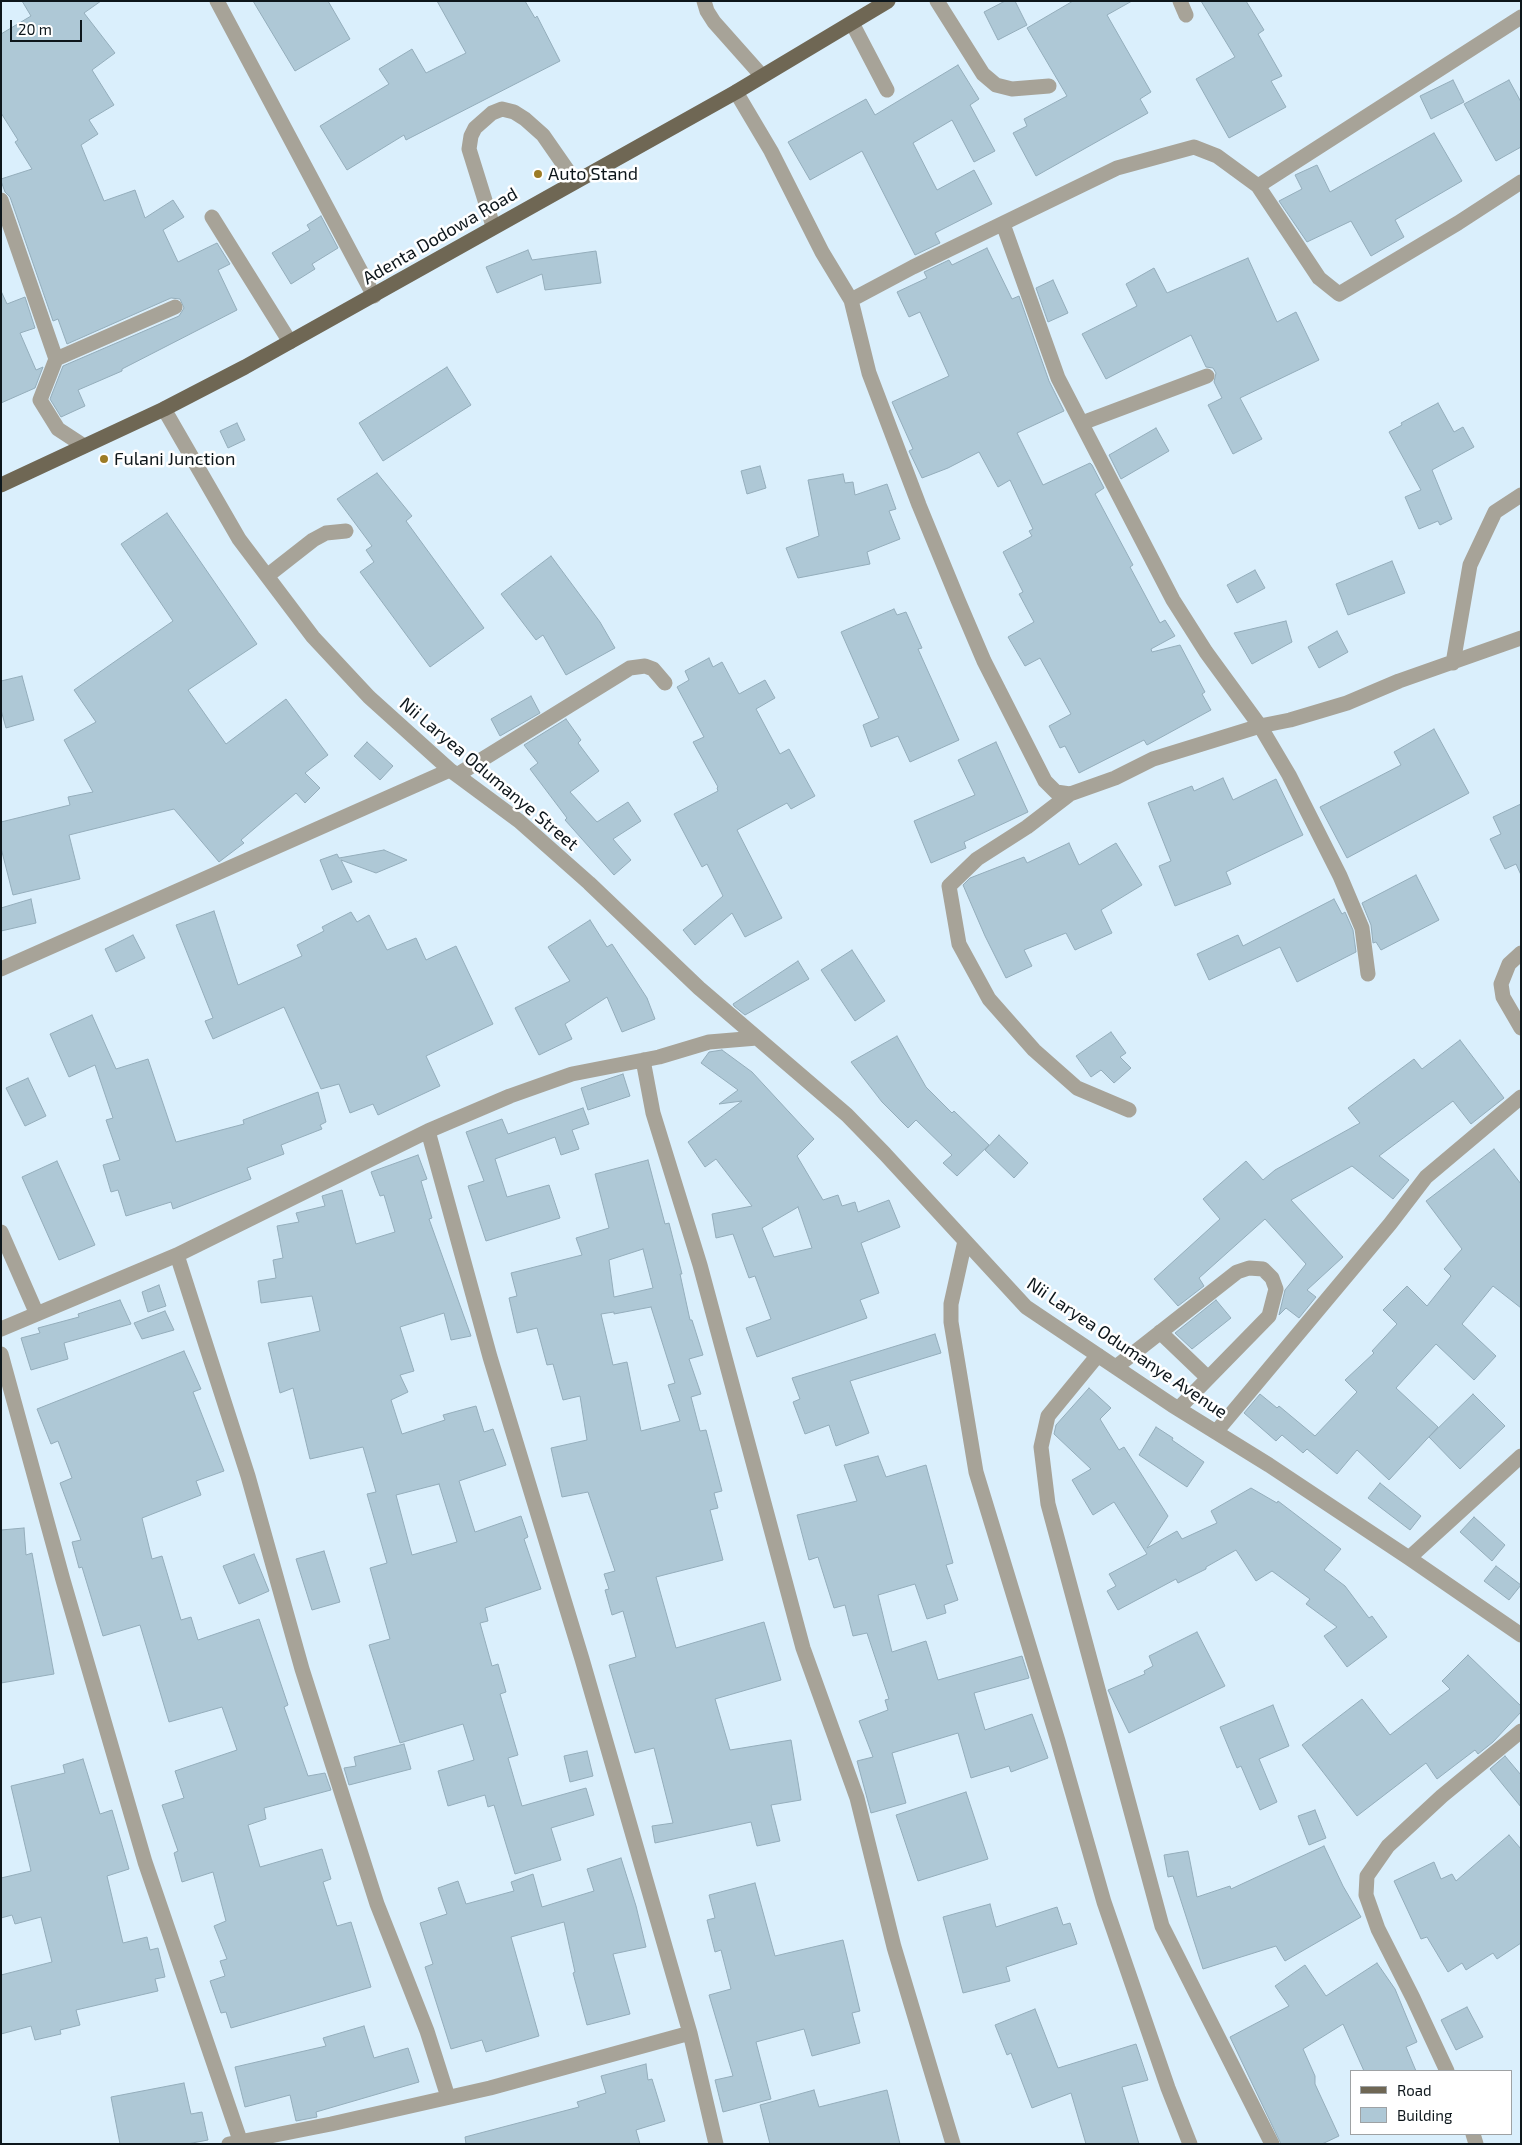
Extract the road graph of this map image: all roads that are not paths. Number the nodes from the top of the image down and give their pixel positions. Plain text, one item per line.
1 (217, 1) edge
2 (704, 1) edge
3 (888, 1) edge
4 (937, 1) edge
5 (1521, 18) edge
6 (852, 23) junction
7 (762, 76) junction
8 (1049, 86) dead end
9 (887, 90) dead end
10 (736, 92) junction
11 (575, 180) junction
12 (1521, 182) edge
13 (1258, 186) junction
14 (1, 200) edge
15 (212, 216) dead end
16 (1003, 224) junction
17 (493, 226) junction
18 (374, 296) junction
19 (851, 300) junction
20 (175, 307) dead end
21 (290, 342) junction
22 (56, 359) junction
23 (1207, 376) dead end
24 (164, 410) junction
25 (1082, 423) junction
26 (84, 446) junction
27 (1, 485) edge
28 (1521, 495) edge
29 (346, 531) dead end
30 (267, 576) junction
31 (1521, 638) edge
32 (1453, 663) junction
33 (664, 683) dead end
34 (1260, 726) junction
35 (454, 773) junction
36 (1070, 794) junction
37 (1521, 953) edge
38 (1, 970) edge
39 (1368, 974) dead end
40 (1521, 1028) edge
41 (757, 1038) junction
42 (642, 1060) junction
43 (1521, 1097) edge
44 (1129, 1110) dead end
45 (428, 1131) junction
46 (1, 1232) edge
47 (965, 1241) junction
48 (177, 1255) junction
49 (36, 1312) junction
50 (1, 1329) edge
51 (1160, 1332) junction
52 (1, 1354) edge
53 (1098, 1355) junction
54 (1116, 1367) junction
55 (1208, 1378) junction
56 (1178, 1409) junction
57 (1216, 1432) junction
58 (1521, 1456) edge
59 (1410, 1558) junction
60 (1521, 1635) edge
61 (1521, 1731) edge
62 (690, 2033) junction
63 (1447, 2070) edge
64 (448, 2098) junction
65 (234, 2142) edge
66 (716, 2144) edge
67 (953, 2144) edge
68 (1190, 2144) edge
69 (1272, 2144) edge

1 - 18 street
2 - 7 street
3 - 6 main road, Adenta Dodowa Road
4 - 8 street
5 - 13 street
6 - 7 main road, Adenta Dodowa Road
6 - 9 street
7 - 10 main road, Adenta Dodowa Road
10 - 11 main road, Adenta Dodowa Road
10 - 19 street
11 - 17 main road, Adenta Dodowa Road
11 - 17 street
12 - 13 street
13 - 16 street
14 - 22 street
15 - 21 street
16 - 19 street
16 - 25 street
17 - 18 main road, Adenta Dodowa Road
18 - 21 main road, Adenta Dodowa Road
19 - 36 street
20 - 22 street
21 - 24 main road, Adenta Dodowa Road
22 - 26 street
23 - 25 street
24 - 26 main road, Adenta Dodowa Road
24 - 30 street, Nii Laryea Odumanye Street
25 - 34 street
26 - 27 main road, Adenta Dodowa Road
28 - 32 street
29 - 30 street
30 - 35 street, Nii Laryea Odumanye Street
31 - 32 street
32 - 34 street
33 - 35 street
34 - 36 street
34 - 39 street
35 - 38 street
35 - 41 street, Nii Laryea Odumanye Street
36 - 44 street
37 - 40 street
41 - 42 street
41 - 47 street, Nii Laryea Odumanye Avenue
42 - 45 street
42 - 67 street
43 - 57 street
45 - 48 street
45 - 62 street
46 - 49 street
47 - 53 street, Nii Laryea Odumanye Avenue
47 - 68 street
48 - 49 street
48 - 64 street
49 - 50 street
51 - 54 street
51 - 55 street
51 - 55 street
52 - 65 street
53 - 54 street, Nii Laryea Odumanye Avenue
53 - 69 street
54 - 56 street, Nii Laryea Odumanye Avenue
55 - 56 street
56 - 57 street, Nii Laryea Odumanye Avenue
57 - 59 street, Nii Laryea Odumanye Avenue
58 - 59 street
59 - 60 street, Nii Laryea Odumanye Avenue
61 - 63 street
62 - 64 street
62 - 66 street
64 - 65 street

